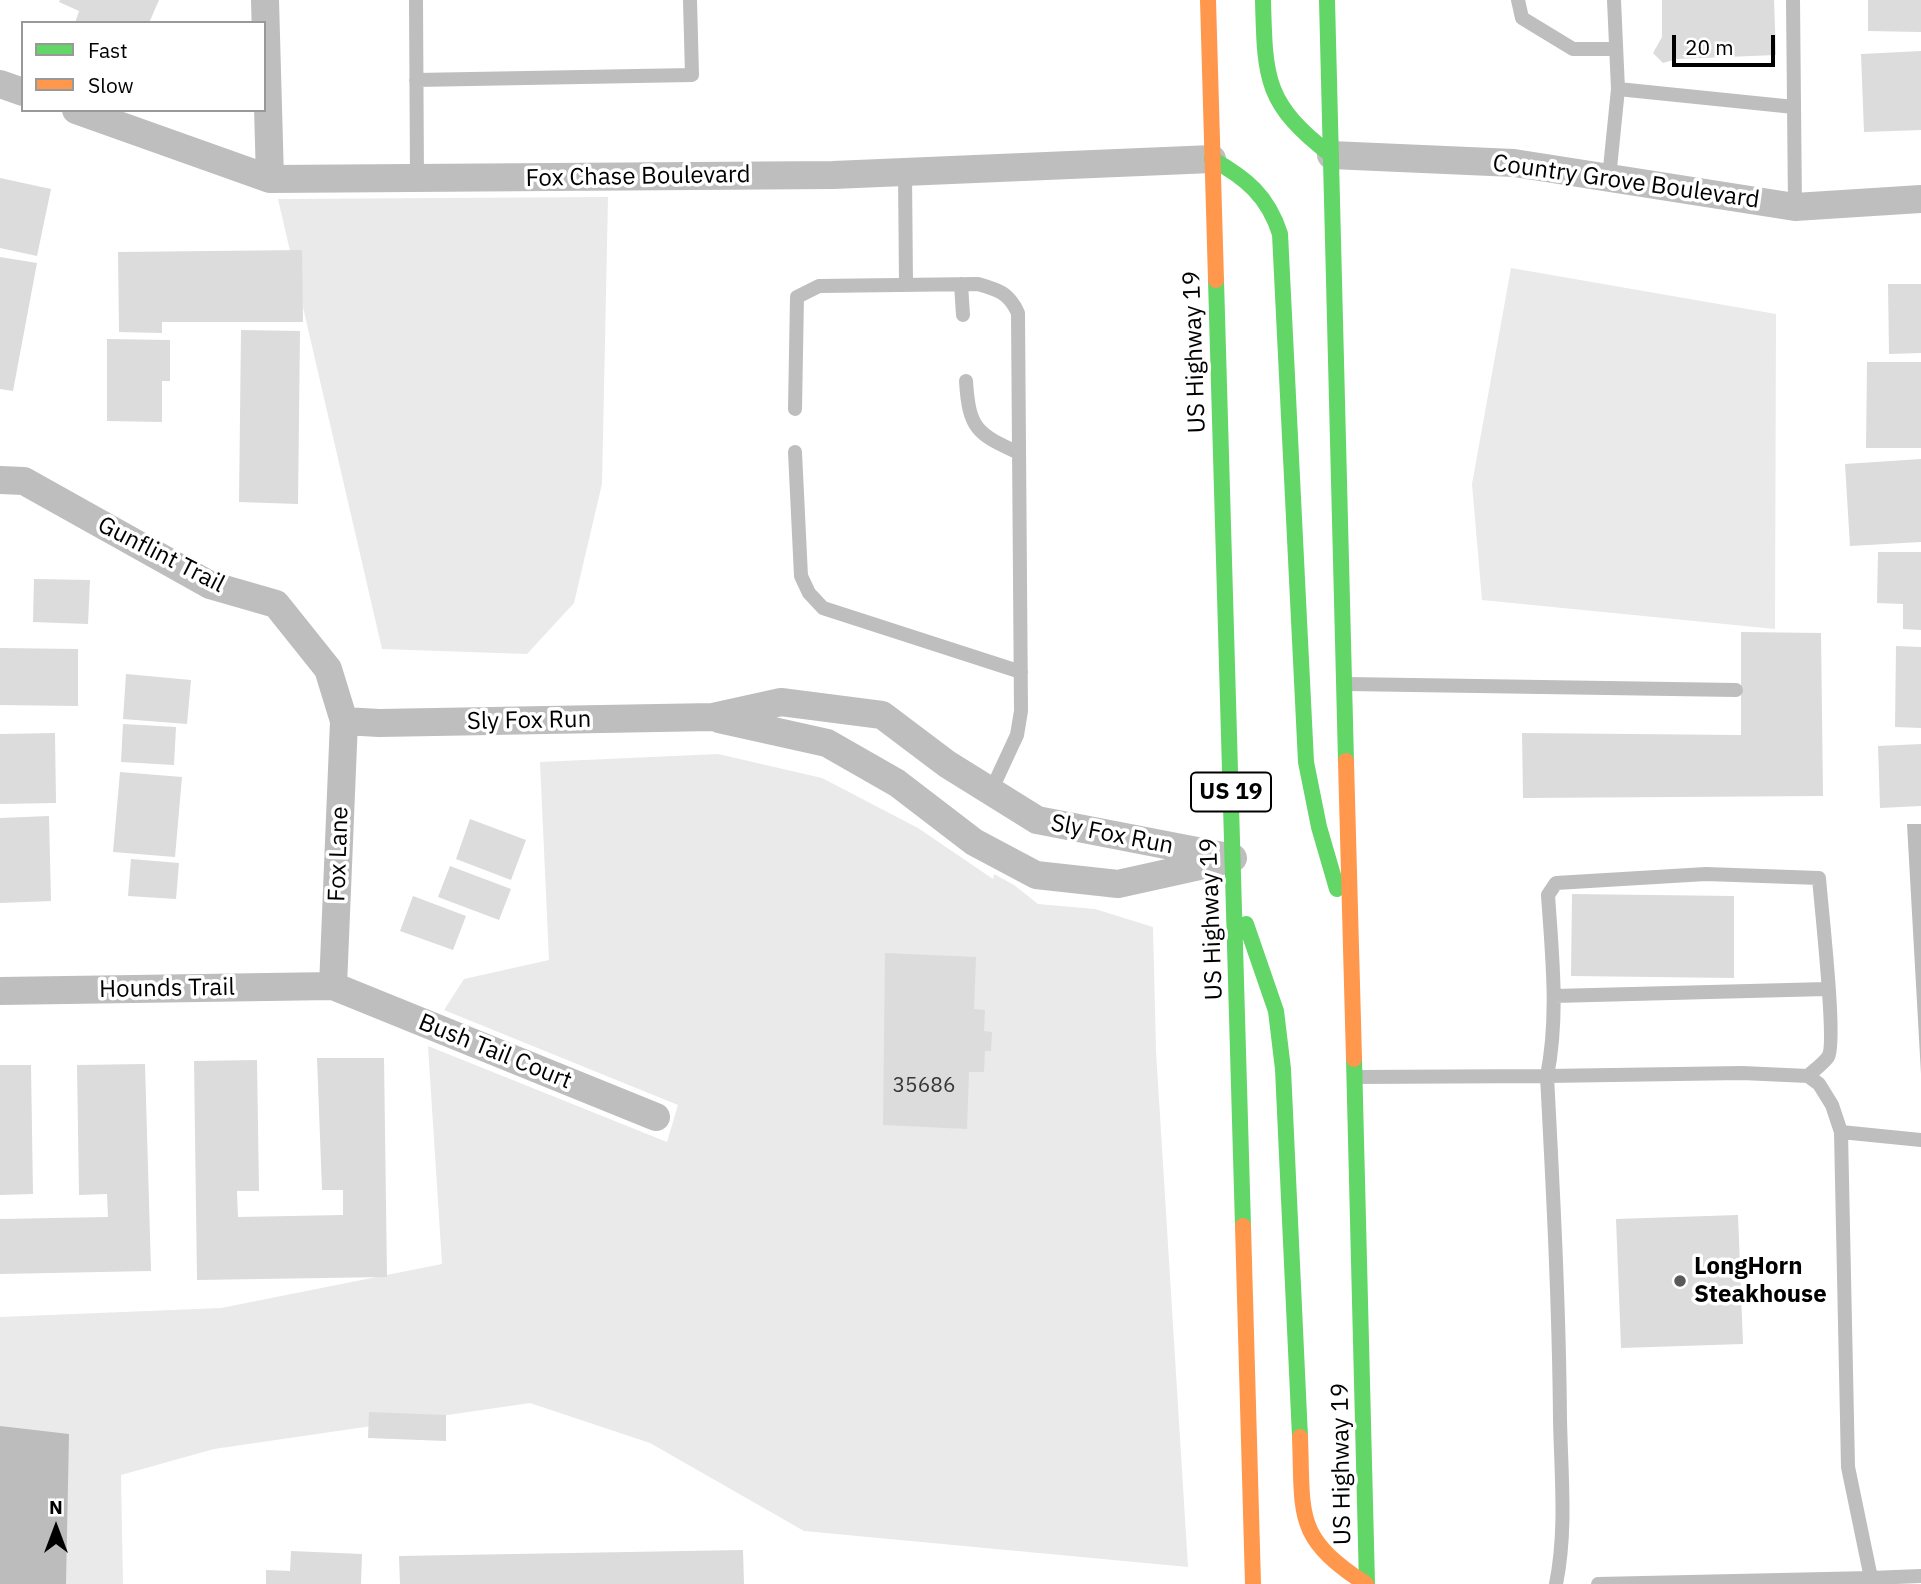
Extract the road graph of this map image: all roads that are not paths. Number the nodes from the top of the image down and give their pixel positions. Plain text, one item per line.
1 (265, 0) edge
2 (416, 0) edge
3 (690, 0) edge
4 (1208, 0) edge
5 (1263, 0) edge
6 (1327, 0) edge
7 (1518, 0) edge
8 (1614, 0) edge
9 (1793, 0) edge
10 (266, 21) edge
11 (266, 36) edge
12 (1615, 48) junction
13 (416, 80) junction
14 (0, 84) edge
15 (1618, 89) junction
16 (21, 91) edge
17 (1794, 107) junction
18 (82, 112) edge
19 (1331, 155) junction
20 (1212, 159) junction
21 (905, 172) junction
22 (1609, 178) junction
23 (270, 179) junction
24 (417, 179) junction
25 (1921, 199) edge
26 (1795, 206) junction
27 (906, 284) junction
28 (961, 284) junction
29 (963, 315) dead end
30 (966, 381) dead end
31 (795, 409) dead end
32 (795, 452) dead end
33 (1019, 453) junction
34 (0, 481) edge
35 (1021, 671) junction
36 (1345, 684) junction
37 (1736, 690) dead end
38 (713, 717) junction
39 (344, 721) junction
40 (990, 791) junction
41 (1233, 858) junction
42 (1235, 893) junction
43 (1353, 942) junction
44 (333, 986) junction
45 (1827, 989) junction
46 (0, 991) edge
47 (1554, 996) junction
48 (1547, 1076) junction
49 (1808, 1076) junction
50 (1355, 1077) junction
51 (656, 1117) dead end
52 (1840, 1132) junction
53 (1921, 1140) edge
54 (1921, 1576) edge
55 (1871, 1581) edge
56 (1253, 1584) edge
57 (1367, 1584) edge
58 (1556, 1584) edge
59 (1598, 1584) edge

1 - 10 street
2 - 13 lane
3 - 13 lane
4 - 20 highway, US Highway 19 / US 19
5 - 19 highway
6 - 19 highway, US Highway 19
7 - 12 lane
8 - 12 lane
9 - 17 lane
11 - 23 street
12 - 15 lane
13 - 24 lane
14 - 16 street
15 - 17 lane
15 - 22 lane
17 - 26 lane
18 - 23 street, Fox Chase Boulevard
19 - 22 street, Country Grove Boulevard
19 - 36 highway, US Highway 19
20 - 21 street, Fox Chase Boulevard
20 - 41 highway, US Highway 19 / US 19
20 - 43 highway
21 - 24 street, Fox Chase Boulevard
21 - 27 lane
22 - 26 street, Country Grove Boulevard
23 - 24 street, Fox Chase Boulevard
25 - 26 street, Country Grove Boulevard
27 - 28 lane
27 - 31 lane
28 - 29 lane
28 - 33 lane
30 - 33 lane
32 - 35 lane
33 - 35 lane
34 - 39 street, Gunflint Trail
35 - 40 lane
36 - 37 lane
36 - 43 highway, US Highway 19
38 - 39 street, Sly Fox Run
38 - 40 street, Sly Fox Run
38 - 41 street, Sly Fox Run
39 - 44 street, Fox Lane
40 - 41 street, Sly Fox Run
41 - 42 highway, US Highway 19 / US 19
42 - 56 highway, US Highway 19 / US 19
42 - 57 highway
43 - 50 highway, US Highway 19
44 - 46 street, Hounds Trail
44 - 51 street, Bush Tail Court
45 - 47 lane
45 - 47 lane
45 - 49 lane
47 - 48 lane
48 - 49 lane
48 - 50 lane
48 - 58 lane
49 - 52 lane
50 - 57 highway, US Highway 19
52 - 53 lane
52 - 55 lane
54 - 55 lane
55 - 59 lane

